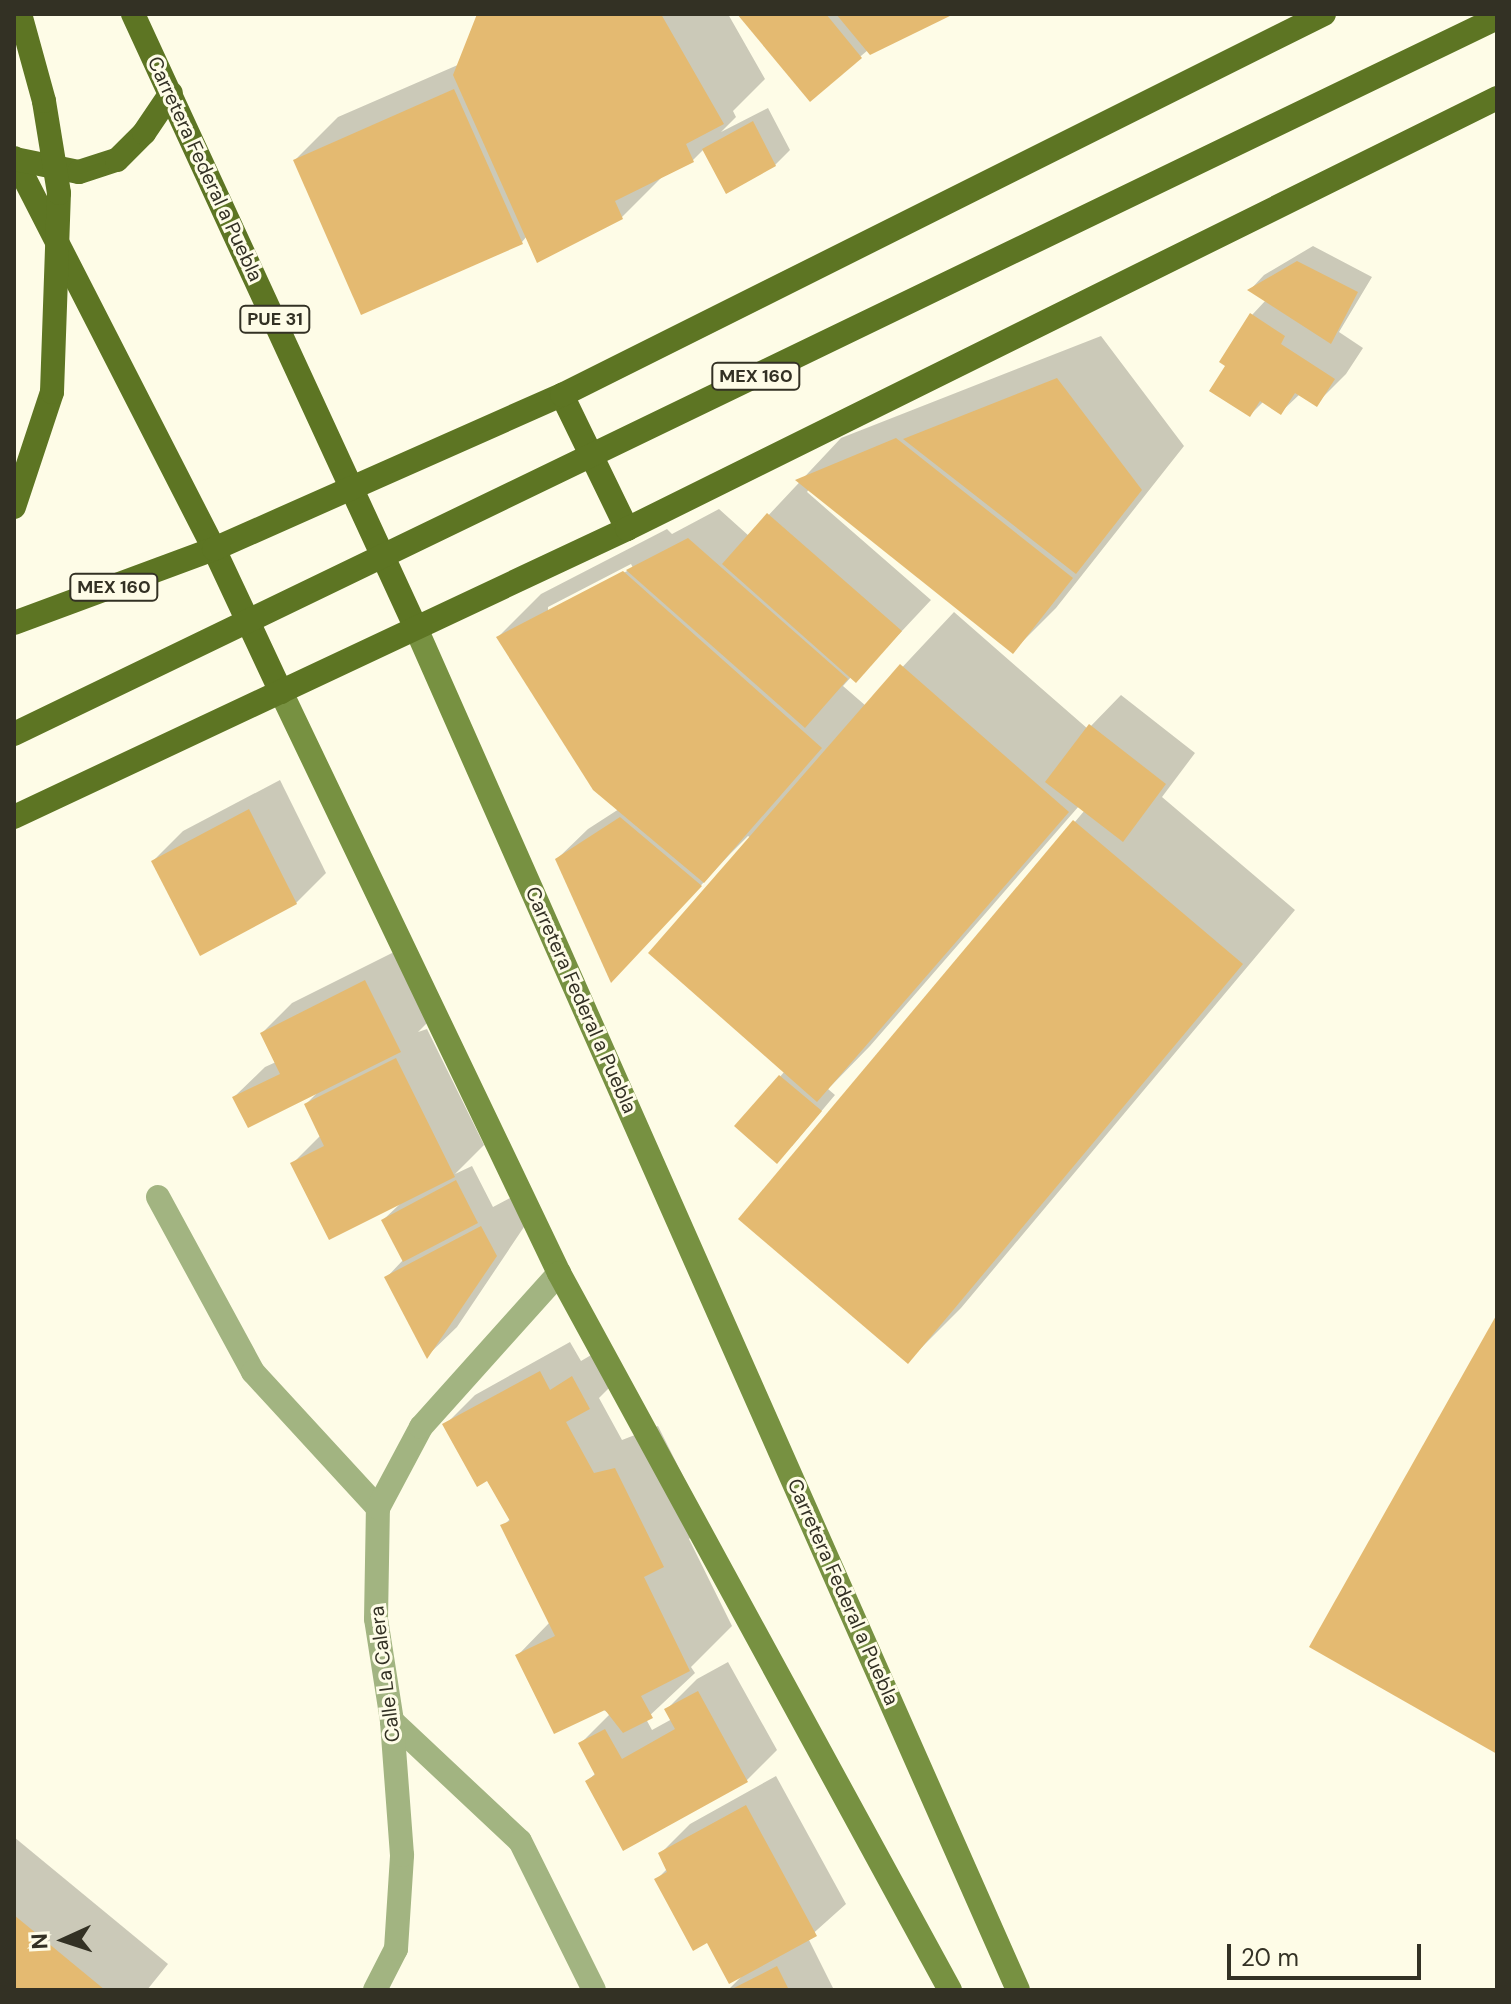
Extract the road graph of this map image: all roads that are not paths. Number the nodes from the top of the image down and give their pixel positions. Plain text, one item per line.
1 (20, 14) edge
2 (133, 14) edge
3 (1324, 14) edge
4 (1497, 18) edge
5 (171, 93) junction
6 (1497, 98) edge
7 (14, 159) edge
8 (562, 395) junction
9 (352, 486) junction
10 (14, 507) edge
11 (627, 529) junction
12 (214, 549) junction
13 (14, 623) edge
14 (415, 626) junction
15 (281, 692) junction
16 (14, 734) edge
17 (14, 817) edge
18 (158, 1197) dead end
19 (559, 1273) junction
20 (378, 1508) junction
21 (392, 1721) junction
22 (375, 1990) edge
23 (594, 1990) edge
24 (950, 1990) edge
25 (1018, 1990) edge

1 - 10 main road, bridge
2 - 5 main road, Carretera Federal a Puebla / PUE 31
3 - 8 main road, MEX 160
4 - 16 main road, MEX 160, bridge
5 - 7 main road
5 - 9 main road, Carretera Federal a Puebla / PUE 31
6 - 11 main road
7 - 12 main road
8 - 9 main road, MEX 160
8 - 11 main road
9 - 12 main road, MEX 160
9 - 14 main road, Carretera Federal a Puebla / PUE 31
11 - 14 main road
12 - 13 main road, MEX 160
12 - 15 main road
14 - 15 main road
14 - 25 main road, Carretera Federal a Puebla / PUE 31
15 - 17 main road
15 - 19 main road
18 - 20 street
19 - 20 street, Calle La Calera
19 - 24 main road
20 - 21 street, Calle La Calera
21 - 22 street, Calle La Calera
21 - 23 street

